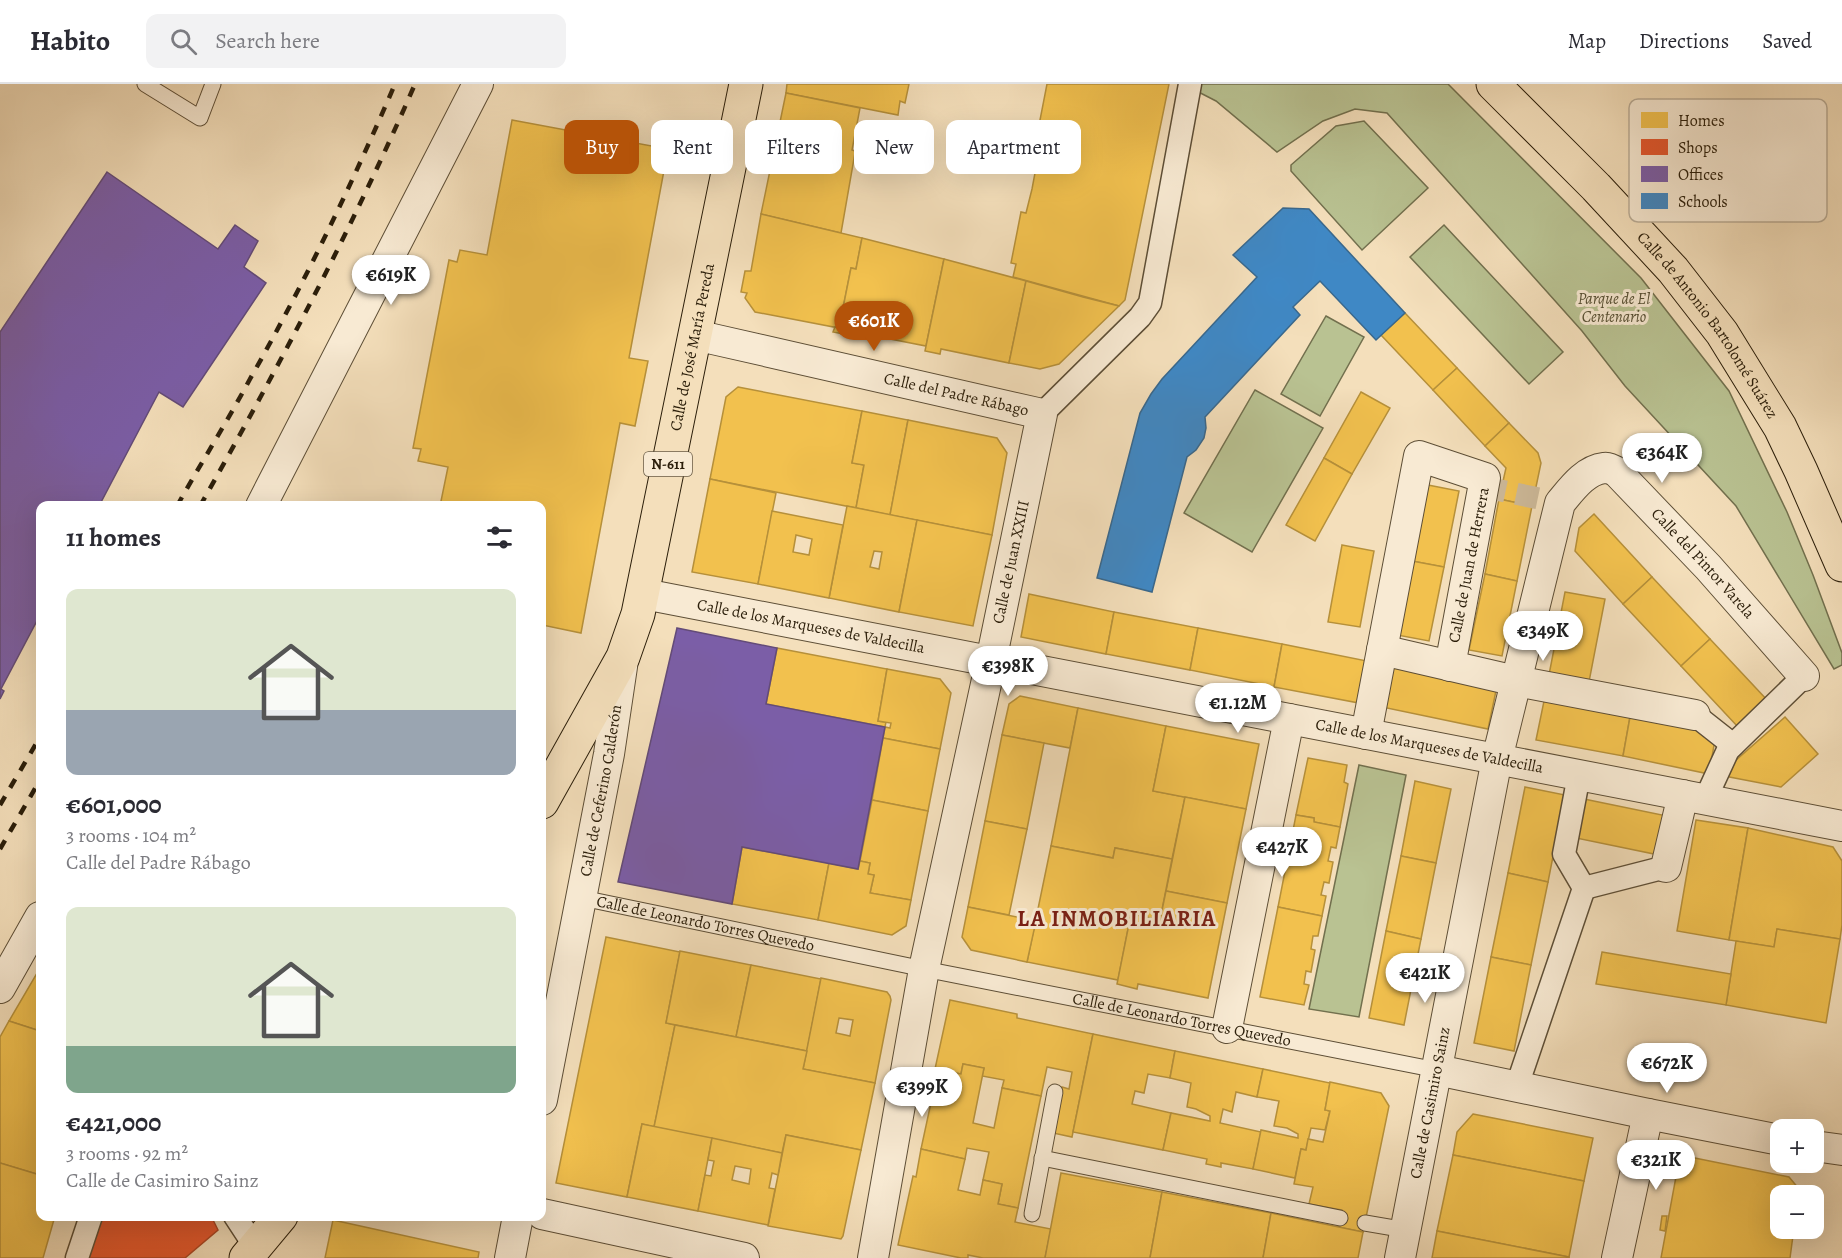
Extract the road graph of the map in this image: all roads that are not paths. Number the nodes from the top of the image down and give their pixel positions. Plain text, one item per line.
1 (145, 84) edge
2 (213, 84) edge
3 (478, 84) edge
4 (746, 84) edge
5 (1190, 84) edge
6 (1499, 87) edge
7 (695, 335) junction
8 (1042, 414) junction
9 (1592, 471) joint
10 (264, 501) edge
11 (1842, 564) edge
12 (644, 594) junction
13 (1382, 650) junction
14 (623, 657) junction
15 (991, 661) junction
16 (1450, 666) junction
17 (1804, 676) joint
18 (1516, 681) junction
19 (1695, 715) joint
20 (1289, 719) junction
21 (1366, 734) junction
22 (1733, 745) junction
23 (1497, 759) junction
24 (1579, 775) junction
25 (546, 795) edge
26 (1694, 797) junction
27 (1842, 826) edge
28 (1666, 867) joint
29 (1584, 888) junction
30 (582, 898) junction
31 (36, 924) edge
32 (924, 969) junction
33 (0, 988) edge
34 (1227, 1028) junction
35 (1437, 1070) junction
36 (546, 1080) edge
37 (1517, 1086) junction
38 (1055, 1092) dead end
39 (1648, 1114) junction
40 (1770, 1138) edge
41 (1824, 1147) edge
42 (1842, 1150) edge
43 (1042, 1158) junction
44 (1032, 1214) dead end
45 (546, 1215) edge
46 (1340, 1218) dead end
47 (89, 1221) edge
48 (237, 1221) edge
49 (276, 1221) edge
50 (517, 1221) edge
51 (1365, 1223) dead end
52 (1403, 1244) edge
53 (251, 1253) edge
54 (77, 1258) edge
55 (510, 1258) edge
56 (744, 1258) edge
57 (873, 1258) edge
58 (1617, 1258) edge

1 - 2 lane
3 - 10 street
4 - 7 main road, Calle de José María Pereda / N-611
5 - 8 street
6 - 11 main road, Calle de Antonio Bartolomé Suárez
7 - 8 street, Calle del Padre Rábago
7 - 12 main road, Calle de José María Pereda / N-611
8 - 15 street, Calle de Juan XXIII
9 - 17 street, Calle del Pintor Varela
9 - 18 street, Calle de Casimiro Sainz
12 - 14 main road, Calle de José María Pereda / N-611
12 - 15 street, Calle de los Marqueses de Valdecilla
13 - 16 street, Calle de Juan de Herrera
13 - 16 street, Calle de Juan de Herrera
13 - 21 street, Calle de Juan de Herrera
14 - 25 main road, Calle de José María Pereda / N-611
14 - 30 street, Calle de Ceferino Calderón
15 - 20 street, Calle de los Marqueses de Valdecilla
15 - 32 street, Calle de Juan XXIII
16 - 18 street, Calle de Juan de Herrera
17 - 22 street
18 - 19 street, Calle de Juan de Herrera
18 - 23 street, Calle de Casimiro Sainz
19 - 22 street, Calle de Juan de Herrera
20 - 21 street, Calle de los Marqueses de Valdecilla
20 - 34 street
21 - 23 street, Calle de los Marqueses de Valdecilla
22 - 26 street
23 - 24 street, Calle de los Marqueses de Valdecilla
23 - 35 street, Calle de Casimiro Sainz
24 - 26 street, Calle de los Marqueses de Valdecilla
24 - 29 street
26 - 27 street, Calle de los Marqueses de Valdecilla
26 - 28 street
28 - 29 street
29 - 37 street
30 - 32 lane, Calle de Leonardo Torres Quevedo
30 - 36 street, Calle de Ceferino Calderón
31 - 33 street
32 - 34 lane, Calle de Leonardo Torres Quevedo
32 - 57 street, Calle de Juan XXIII
34 - 35 lane, Calle de Leonardo Torres Quevedo
35 - 37 street, Calle de Leonardo Torres Quevedo
35 - 52 street, Calle de Casimiro Sainz
37 - 39 street, Calle de Leonardo Torres Quevedo
38 - 43 lane
39 - 40 street, Calle de Leonardo Torres Quevedo
39 - 58 street
41 - 42 street
43 - 44 lane
43 - 46 lane
45 - 56 street
47 - 54 street
48 - 53 street
49 - 53 main road
50 - 55 street
51 - 52 lane

